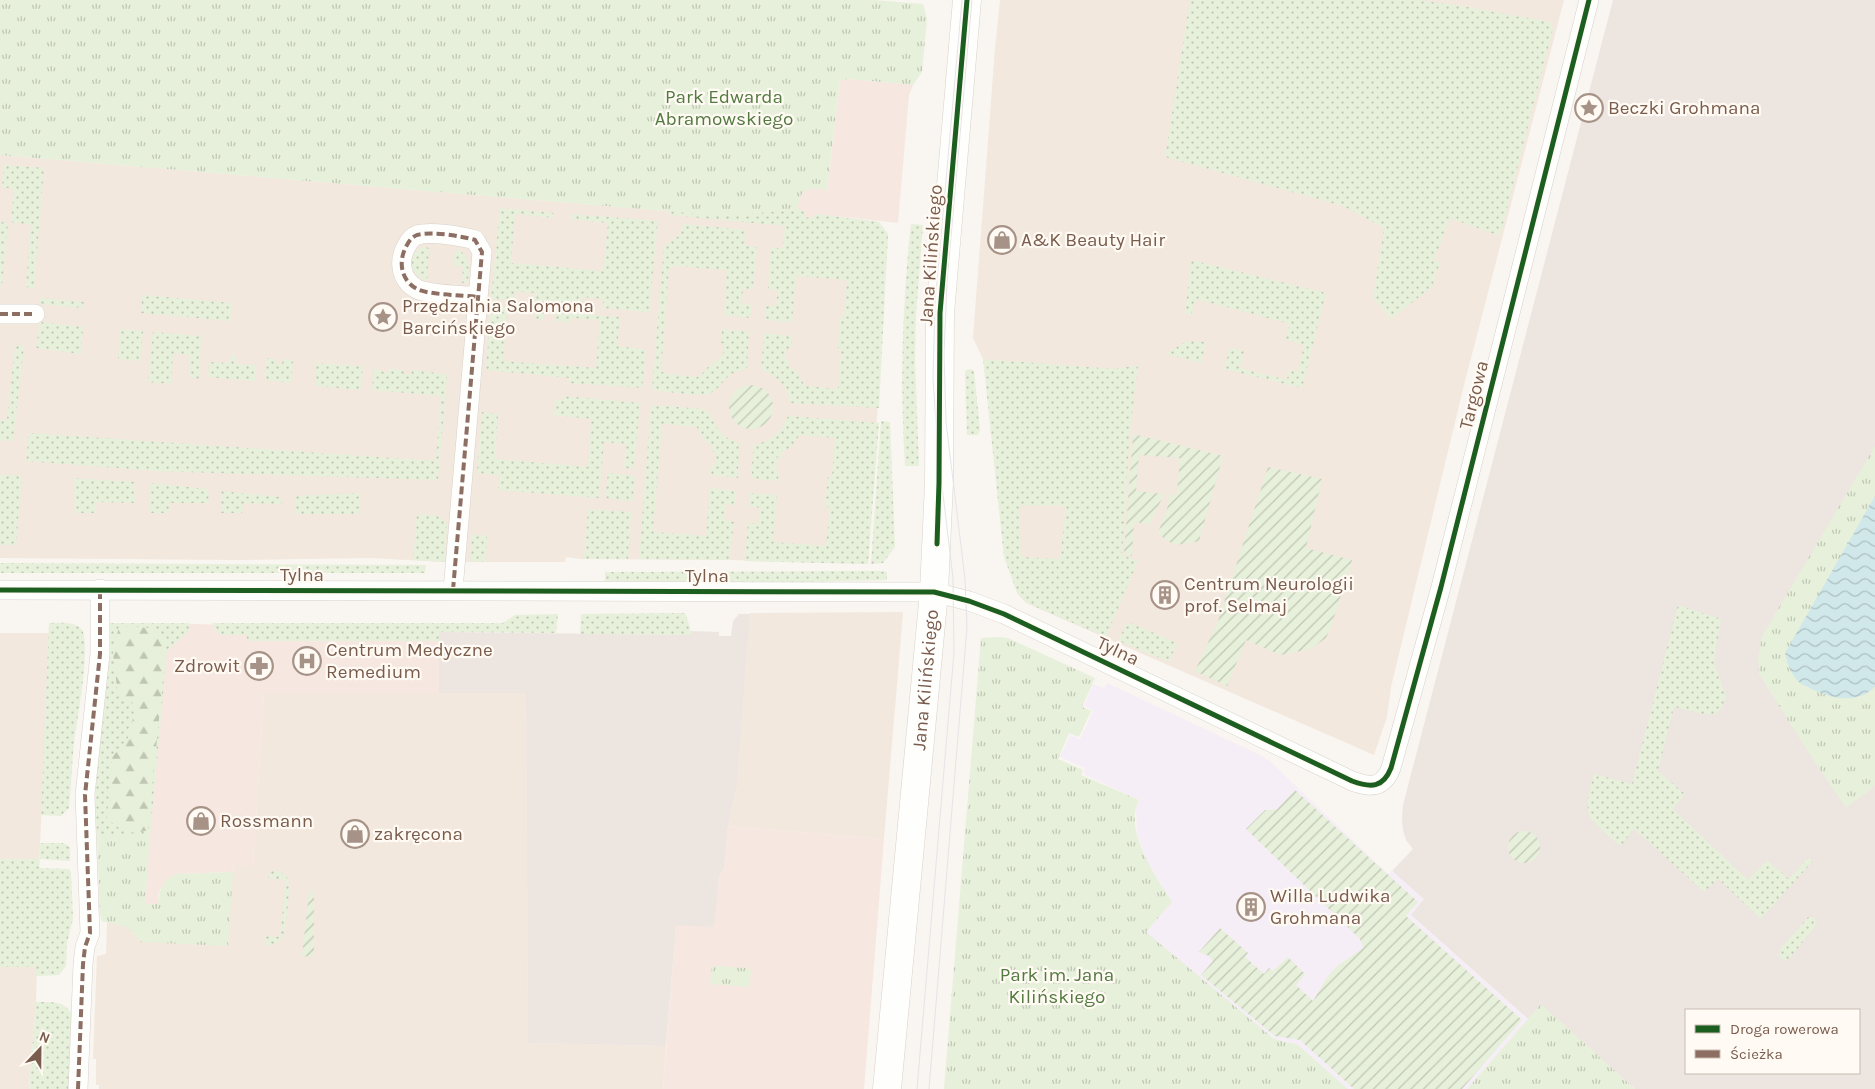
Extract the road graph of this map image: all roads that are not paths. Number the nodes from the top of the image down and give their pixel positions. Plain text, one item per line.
1 (967, 0) edge
2 (1589, 0) edge
3 (478, 297) junction
4 (0, 314) edge
5 (35, 314) dead end
6 (100, 589) junction
7 (0, 590) edge
8 (453, 590) junction
9 (934, 592) junction
10 (1371, 786) joint
11 (78, 1089) edge
12 (887, 1089) edge

1 - 9 street, Jana Kilińskiego
2 - 10 street, Targowa
3 - 3 street
3 - 8 street
4 - 5 street
6 - 7 street, Tylna
6 - 8 street, Tylna
6 - 11 street
8 - 9 street, Tylna
9 - 10 street, Tylna
9 - 12 street, Jana Kilińskiego

